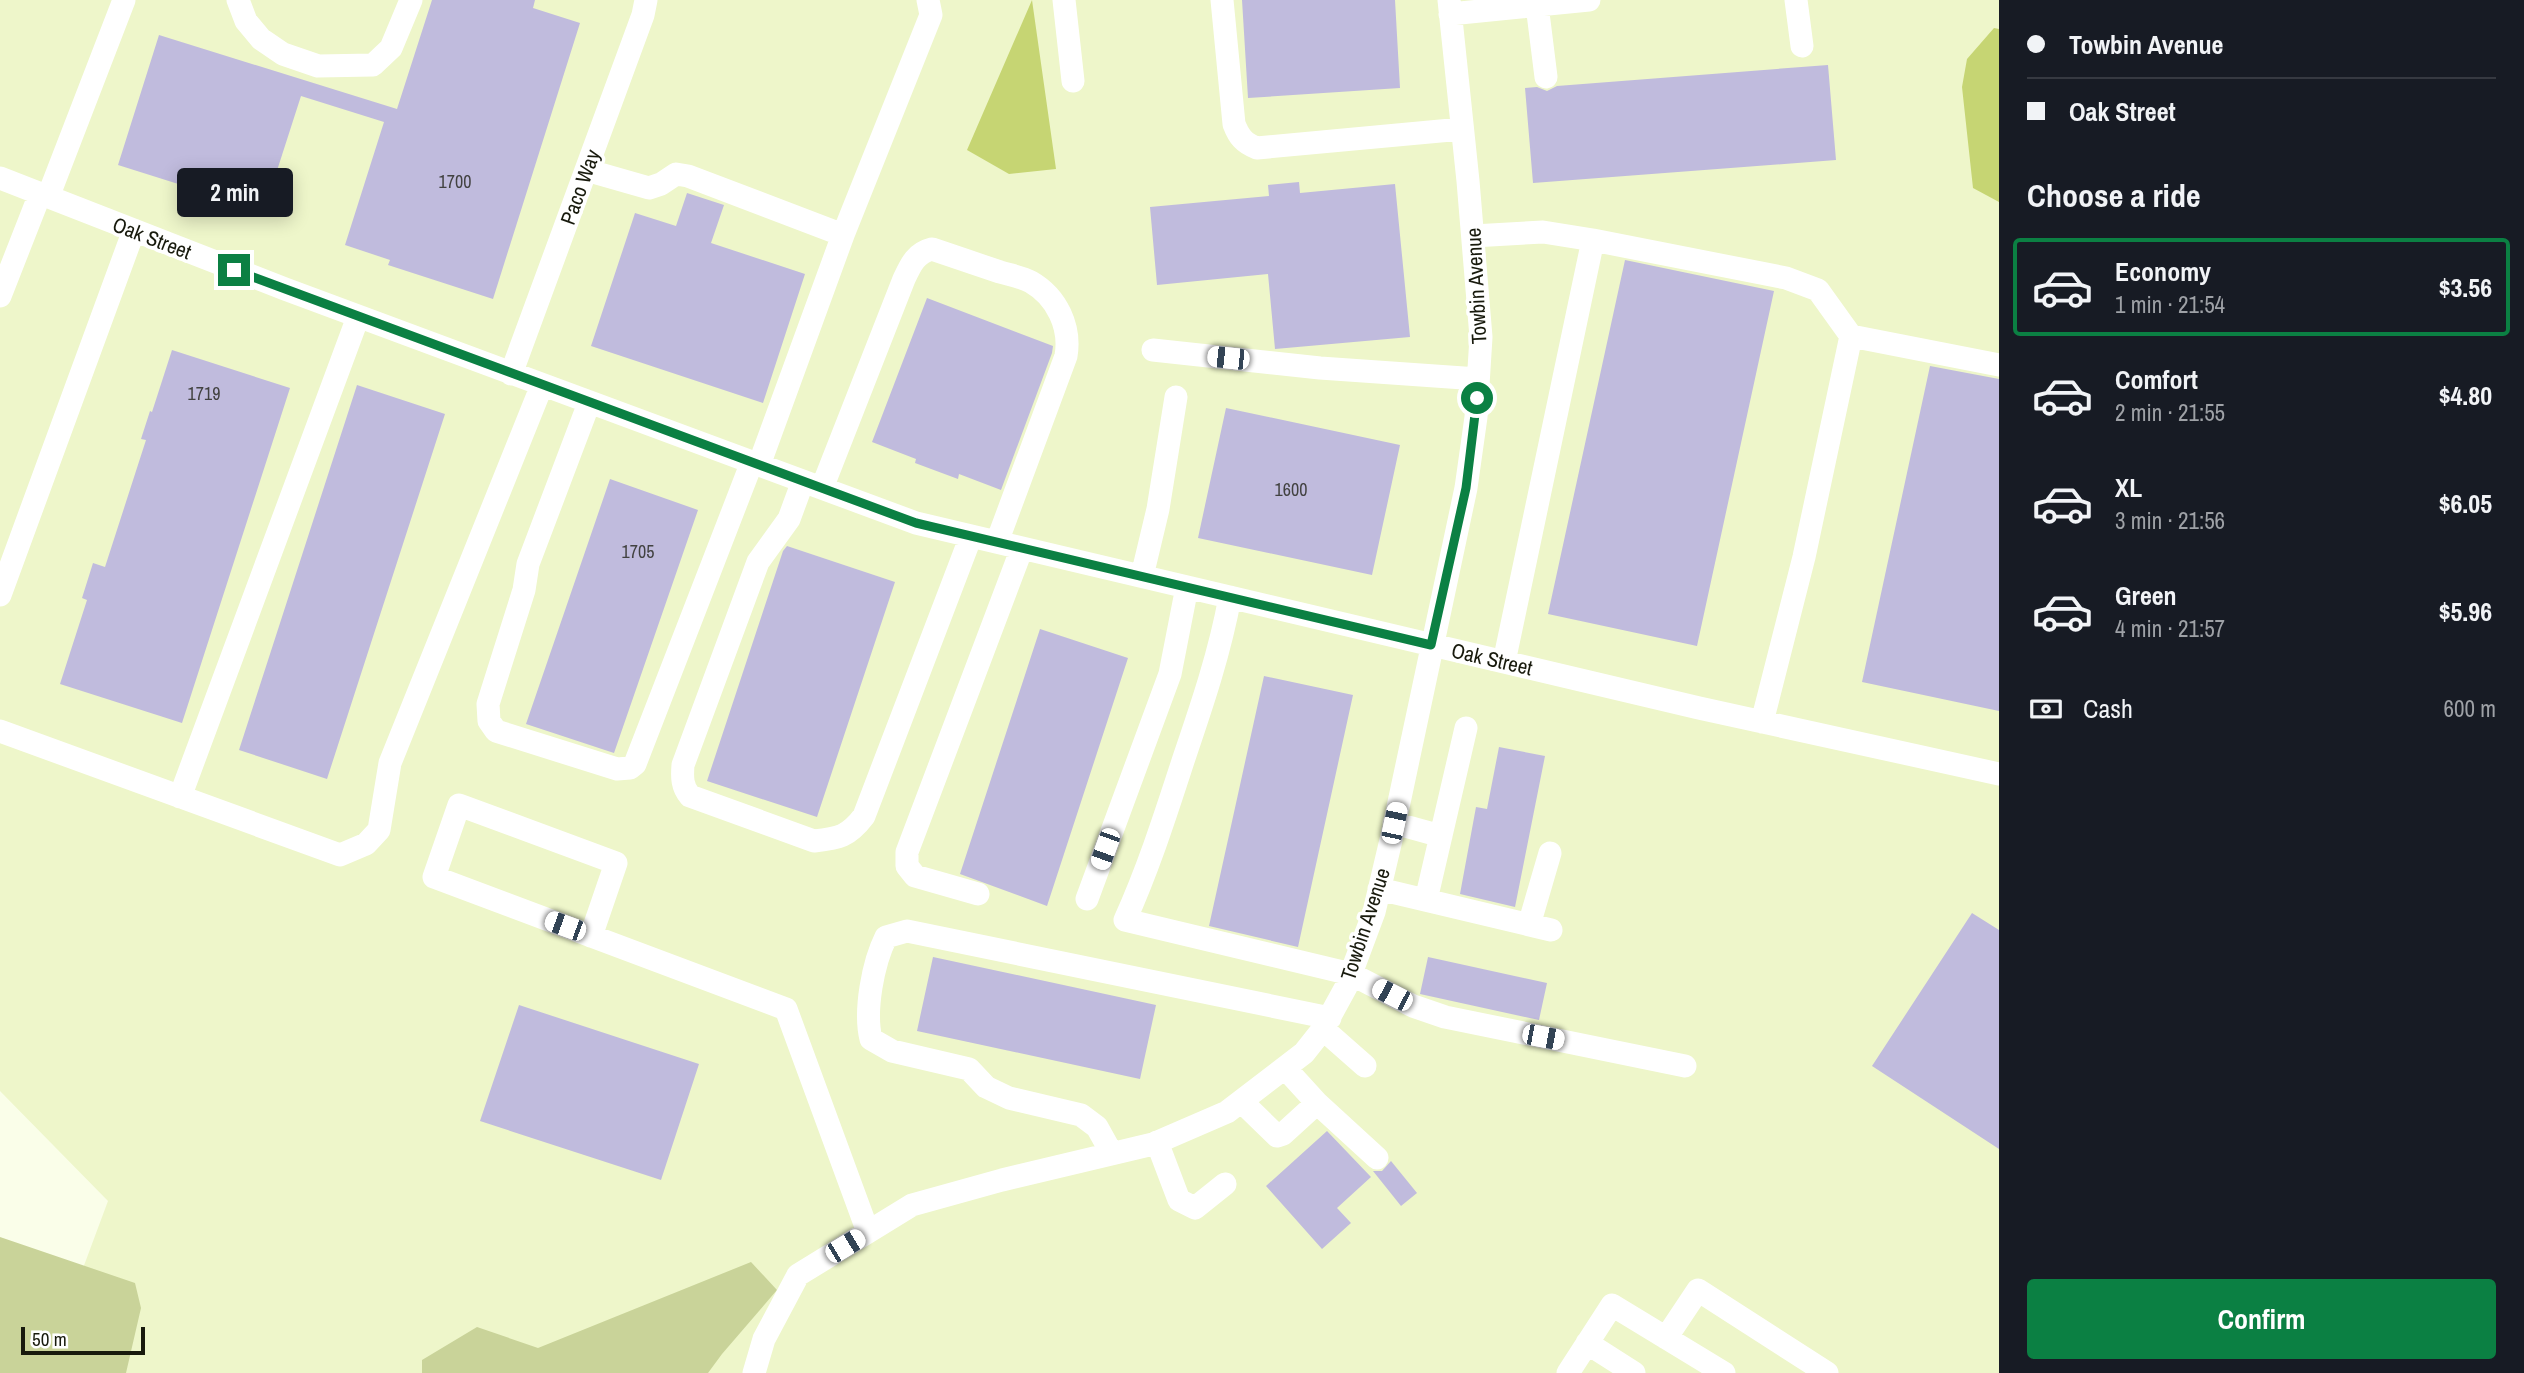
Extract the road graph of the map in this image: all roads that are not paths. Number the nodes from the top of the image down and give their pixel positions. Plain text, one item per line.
1 (124, 0) edge
2 (238, 0) edge
3 (411, 0) edge
4 (646, 0) edge
5 (928, 0) edge
6 (1064, 0) edge
7 (1222, 0) edge
8 (1589, 0) edge
9 (1796, 0) edge
10 (1537, 5) junction
11 (1450, 7) edge
12 (1802, 46) dead end
13 (1546, 77) dead end
14 (1073, 81) dead end
15 (1462, 129) junction
16 (586, 170) junction
17 (0, 178) edge
18 (44, 195) junction
19 (134, 230) junction
20 (843, 235) junction
21 (1473, 236) junction
22 (1593, 240) junction
23 (0, 296) edge
24 (358, 317) junction
25 (1851, 336) junction
26 (1153, 350) dead end
27 (1999, 365) edge
28 (510, 374) junction
29 (1478, 379) junction
30 (542, 386) junction
31 (1176, 397) dead end
32 (589, 403) junction
33 (756, 464) junction
34 (812, 485) junction
35 (971, 536) junction
36 (997, 542) junction
37 (1022, 548) junction
38 (1142, 576) junction
39 (1187, 587) junction
40 (0, 595) edge
41 (1230, 597) junction
42 (1431, 645) junction
43 (1504, 662) junction
44 (1762, 722) junction
45 (1466, 728) dead end
46 (0, 731) edge
47 (1999, 774) edge
48 (180, 797) junction
49 (1394, 823) junction
50 (1441, 836) junction
51 (1550, 853) dead end
52 (1379, 889) junction
53 (978, 894) dead end
54 (1087, 899) dead end
55 (1426, 900) junction
56 (591, 936) junction
57 (1351, 974) junction
58 (1326, 1024) junction
59 (1365, 1066) dead end
60 (1685, 1066) dead end
61 (1286, 1069) junction
62 (1242, 1102) junction
63 (1317, 1103) junction
64 (1157, 1142) junction
65 (1112, 1154) junction
66 (1377, 1158) dead end
67 (1225, 1184) dead end
68 (868, 1232) junction
69 (1666, 1338) junction
70 (1587, 1343) junction
71 (754, 1373) edge
72 (1568, 1373) edge
73 (1634, 1373) edge
74 (1724, 1373) edge
75 (1828, 1373) edge

1 - 18 street
2 - 3 street
4 - 16 street, Paco Way
5 - 20 street
6 - 14 street
7 - 15 street
8 - 10 street
9 - 12 street
10 - 11 street
10 - 13 street
11 - 15 street, Towbin Avenue
15 - 21 street, Towbin Avenue
16 - 20 street
16 - 28 street, Paco Way
17 - 18 street, Oak Street
18 - 19 street, Oak Street
18 - 23 street
19 - 24 street, Oak Street
19 - 40 street
20 - 33 street
21 - 22 street
21 - 29 street, Towbin Avenue
22 - 25 street
22 - 43 street
24 - 28 street, Oak Street
24 - 48 street
25 - 27 street
25 - 44 street
26 - 29 street
28 - 30 street, Oak Street
29 - 42 street, Towbin Avenue
30 - 32 street, Oak Street
30 - 48 street
31 - 38 street
32 - 33 street, Oak Street
32 - 33 street
33 - 34 street, Oak Street
34 - 35 street, Oak Street
34 - 35 street
34 - 36 street
35 - 36 street, Oak Street
36 - 37 street, Oak Street
37 - 38 street, Oak Street
37 - 53 street
38 - 39 street, Oak Street
39 - 41 street, Oak Street
39 - 54 street
41 - 42 street, Oak Street
41 - 57 street
42 - 43 street, Oak Street
42 - 49 street, Towbin Avenue
43 - 44 street, Oak Street
44 - 47 street, Oak Street
45 - 50 street
46 - 48 street
49 - 50 street
49 - 52 street, Towbin Avenue
50 - 55 street
51 - 55 street
52 - 55 street
52 - 57 street, Towbin Avenue
56 - 56 street
56 - 68 street
57 - 58 street, Towbin Avenue
57 - 60 street
58 - 59 street
58 - 61 street, Towbin Avenue
58 - 65 street
61 - 62 street, Towbin Avenue
61 - 63 street
62 - 63 street
62 - 64 street, Towbin Avenue
63 - 66 street
64 - 65 street, Towbin Avenue
64 - 67 street
65 - 68 street, Towbin Avenue
68 - 71 street, Towbin Avenue
69 - 70 street
69 - 74 street
69 - 75 street
70 - 72 street
70 - 73 street

